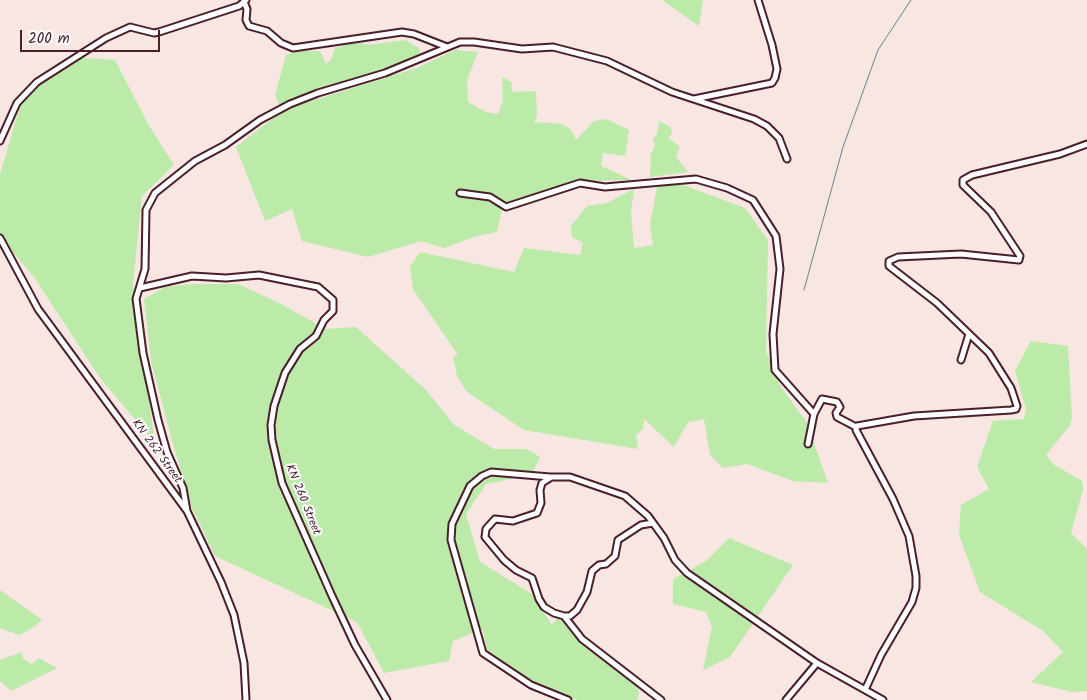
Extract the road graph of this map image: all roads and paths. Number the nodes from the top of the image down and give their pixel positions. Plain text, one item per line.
1 (758, 0) edge
2 (245, 1) edge
3 (446, 47) junction
4 (694, 99) junction
5 (0, 141) edge
6 (1087, 144) edge
7 (787, 158) dead end
8 (460, 193) dead end
9 (0, 238) edge
10 (140, 288) junction
11 (969, 334) junction
12 (961, 360) dead end
13 (814, 414) junction
14 (856, 427) junction
15 (808, 444) dead end
16 (550, 478) junction
17 (187, 511) junction
18 (653, 523) junction
19 (564, 616) junction
20 (817, 663) junction
21 (865, 690) junction
22 (246, 700) edge
23 (387, 700) edge
24 (568, 700) edge
25 (661, 700) edge
26 (786, 700) edge
27 (884, 700) edge

1 - 4 street
2 - 3 street
2 - 5 street
3 - 4 street
3 - 10 street
4 - 7 street
6 - 11 street
8 - 13 street
9 - 17 street, KN 262 Street
10 - 17 street
10 - 23 street, KN 260 Street
11 - 12 street
11 - 14 street
13 - 14 street
13 - 15 street
14 - 21 street
16 - 18 street
16 - 19 street
16 - 24 street
17 - 22 street, KN 262 Street
18 - 19 street
18 - 20 street
19 - 25 street
20 - 21 street
20 - 26 street
21 - 27 street

